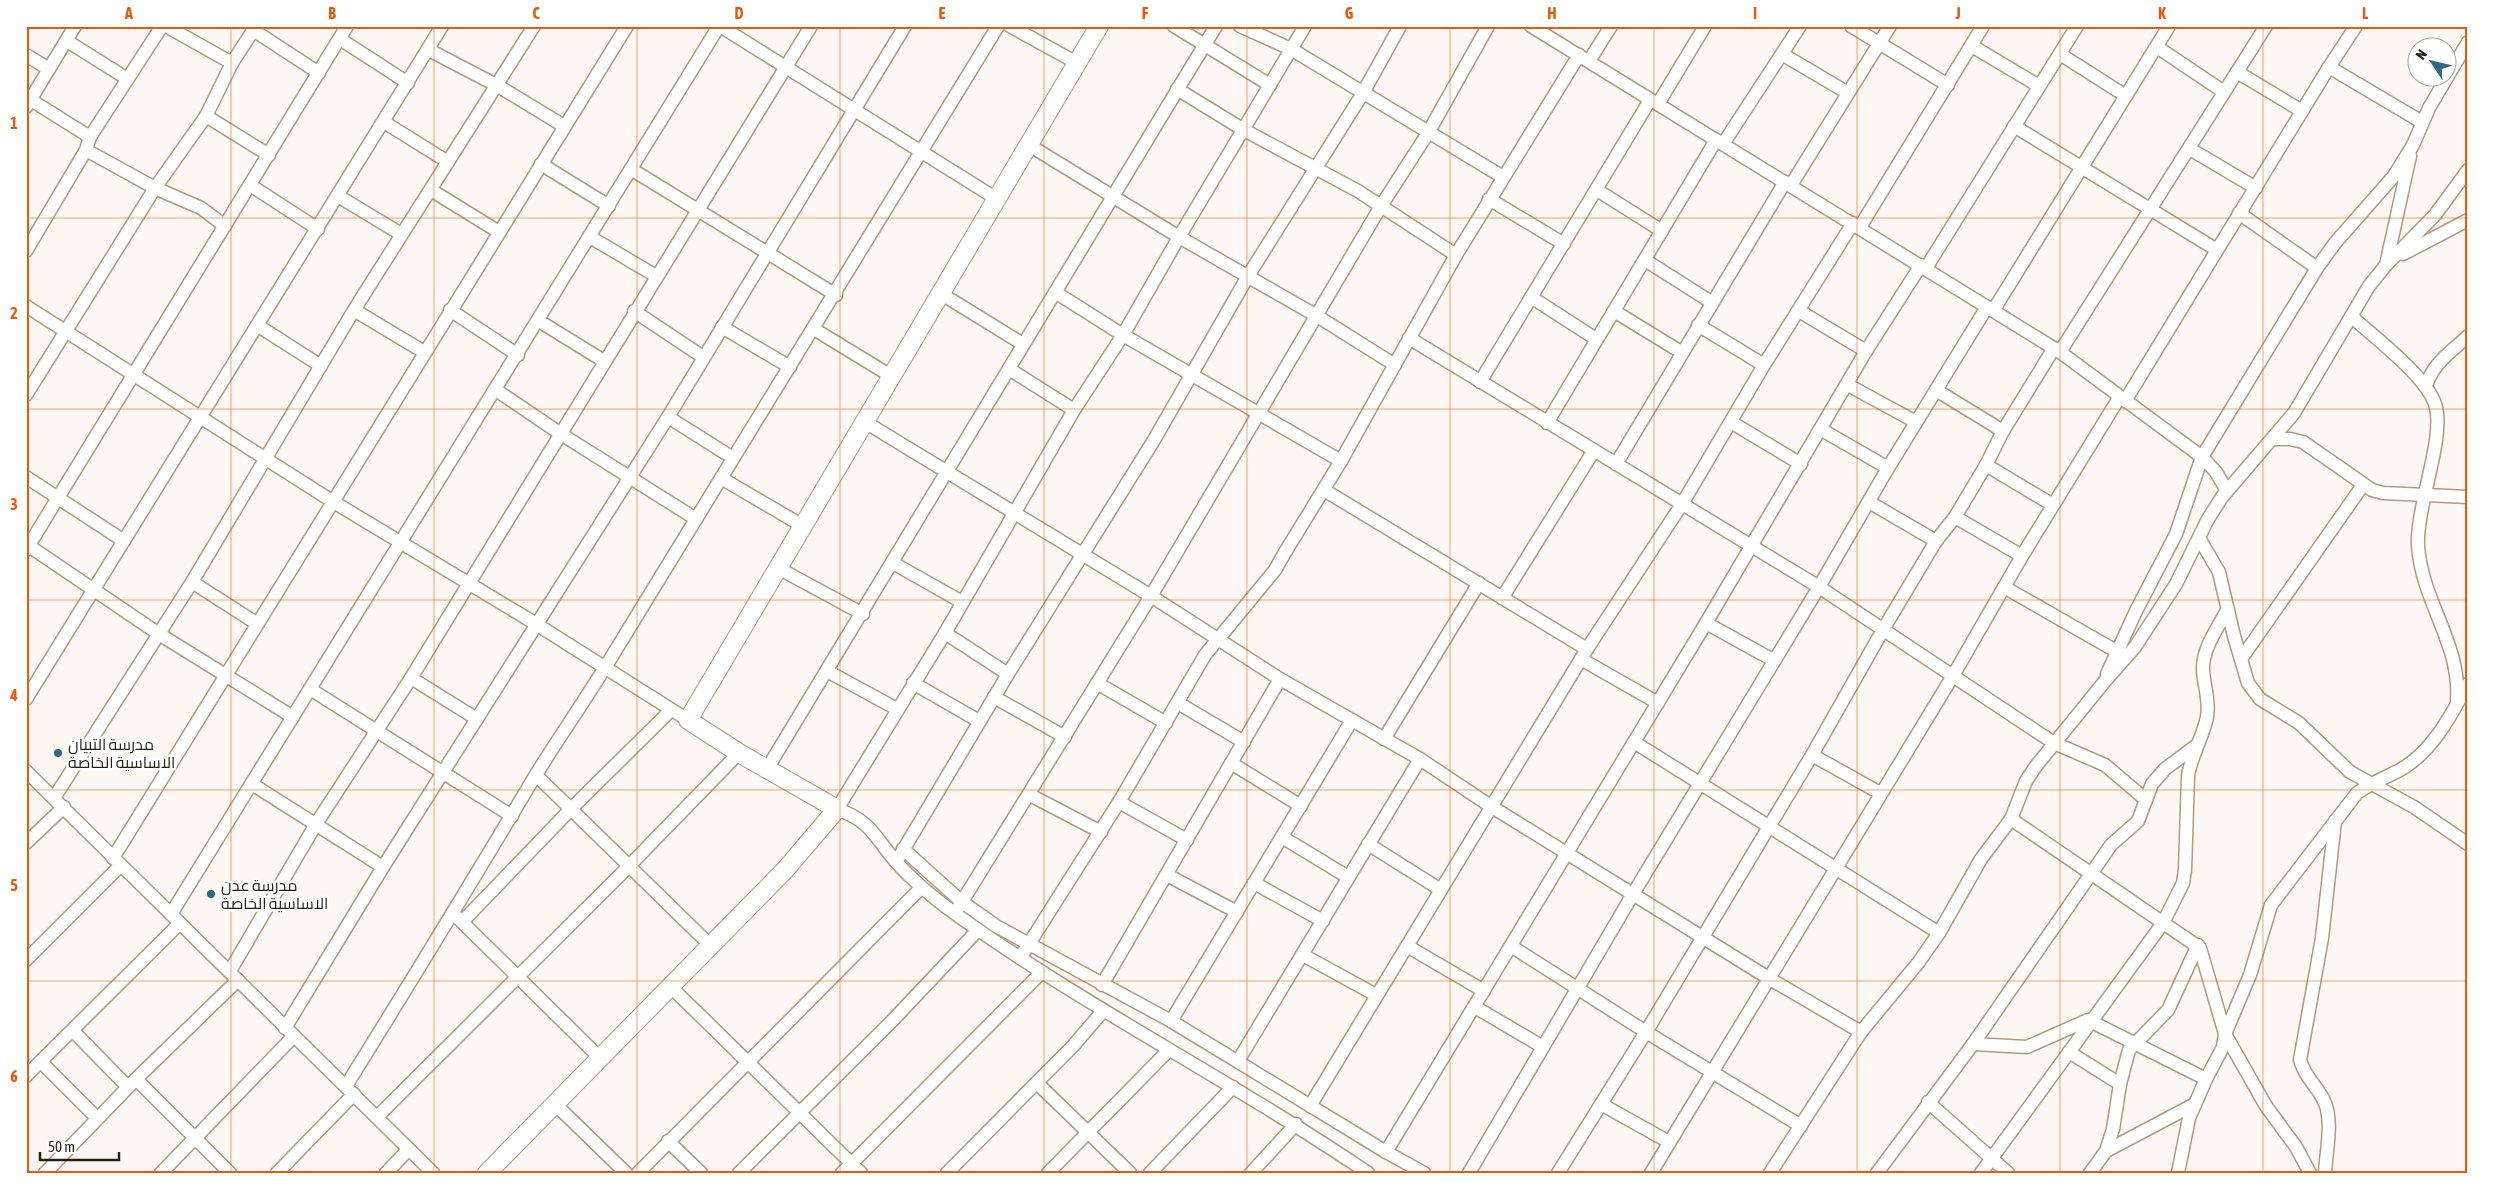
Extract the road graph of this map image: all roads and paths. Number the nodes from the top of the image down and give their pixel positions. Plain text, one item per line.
1 (75, 26) edge
2 (164, 26) edge
3 (347, 26) edge
4 (442, 26) edge
5 (534, 26) edge
6 (627, 26) edge
7 (720, 26) edge
8 (811, 26) edge
9 (905, 26) edge
10 (998, 26) edge
11 (1010, 26) edge
12 (1100, 26) edge
13 (1174, 26) edge
14 (1216, 26) edge
15 (1240, 26) edge
16 (1305, 26) edge
17 (1400, 26) edge
18 (1488, 26) edge
19 (1531, 26) edge
20 (1611, 26) edge
21 (1705, 26) edge
22 (1800, 26) edge
23 (1851, 26) edge
24 (1890, 26) edge
25 (1983, 26) edge
26 (2077, 26) edge
27 (2169, 26) edge
28 (2266, 26) edge
29 (254, 28) edge
30 (2352, 28) edge
31 (340, 39) junction
32 (67, 40) junction
33 (1880, 42) junction
34 (2468, 42) edge
35 (1204, 45) junction
36 (1972, 46) junction
37 (2157, 47) junction
38 (1290, 49) junction
39 (429, 50) junction
40 (1782, 54) junction
41 (2060, 54) junction
42 (26, 55) edge
43 (1584, 58) junction
44 (232, 63) junction
45 (1077, 63) junction
46 (787, 67) junction
47 (2329, 67) junction
48 (49, 69) junction
49 (2237, 72) junction
50 (319, 73) junction
51 (126, 78) junction
52 (408, 83) junction
53 (1948, 85) junction
54 (498, 86) junction
55 (1270, 86) junction
56 (2039, 86) junction
57 (1177, 90) junction
58 (2224, 92) junction
59 (1363, 93) junction
60 (1848, 93) junction
61 (2126, 96) junction
62 (1654, 102) junction
63 (28, 103) edge
64 (853, 109) junction
65 (2302, 111) junction
66 (206, 116) junction
67 (384, 122) junction
68 (2422, 122) junction
69 (564, 126) junction
70 (2014, 126) junction
71 (1244, 130) junction
72 (1428, 132) junction
73 (90, 136) junction
74 (1720, 142) junction
75 (1029, 145) junction
76 (2413, 145) junction
77 (2190, 148) junction
78 (86, 150) junction
79 (921, 153) junction
80 (268, 155) junction
81 (448, 162) junction
82 (541, 164) junction
83 (2081, 168) junction
84 (631, 169) junction
85 (1317, 170) junction
86 (2468, 170) edge
87 (1502, 177) junction
88 (1788, 184) junction
89 (250, 185) junction
90 (154, 188) junction
91 (2256, 188) junction
92 (431, 190) junction
93 (1597, 190) junction
94 (338, 196) junction
95 (1114, 198) junction
96 (997, 199) junction
97 (1489, 200) junction
98 (610, 206) junction
99 (1382, 206) junction
100 (699, 209) junction
101 (2151, 210) junction
102 (2239, 213) junction
103 (2468, 220) edge
104 (1857, 225) junction
105 (225, 226) junction
106 (318, 229) junction
107 (1662, 231) junction
108 (499, 232) junction
109 (401, 234) junction
110 (590, 237) junction
111 (1178, 237) junction
112 (1564, 244) junction
113 (2217, 250) junction
114 (26, 251) edge
115 (767, 251) junction
116 (1456, 255) junction
117 (2396, 257) junction
118 (1645, 260) junction
119 (2386, 265) junction
120 (1923, 266) junction
121 (2317, 268) junction
122 (656, 276) junction
123 (1248, 276) junction
124 (1055, 292) junction
125 (940, 293) junction
126 (836, 295) junction
127 (1531, 297) junction
128 (1711, 302) junction
129 (26, 306) edge
130 (1990, 309) junction
131 (354, 310) junction
132 (450, 310) junction
133 (634, 311) junction
134 (1614, 311) junction
135 (1799, 311) junction
136 (1317, 316) junction
137 (2351, 316) junction
138 (539, 321) junction
139 (257, 325) junction
140 (1698, 325) junction
141 (722, 327) junction
142 (814, 329) junction
143 (65, 333) junction
144 (1124, 335) junction
145 (2468, 336) edge
146 (1410, 338) junction
147 (1596, 339) junction
148 (1023, 344) junction
149 (2057, 350) junction
150 (1866, 351) junction
151 (424, 352) junction
152 (1681, 352) junction
153 (518, 355) junction
154 (703, 357) junction
155 (604, 361) junction
156 (1395, 365) junction
157 (1764, 365) junction
158 (321, 366) junction
159 (790, 367) junction
160 (1008, 369) junction
161 (1192, 374) junction
162 (134, 376) junction
163 (891, 376) junction
164 (1480, 382) junction
165 (1848, 385) junction
166 (2426, 385) junction
167 (496, 390) junction
168 (1936, 390) junction
169 (26, 395) edge
170 (2122, 399) junction
171 (1074, 410) junction
172 (1259, 412) junction
173 (200, 417) junction
174 (668, 417) junction
175 (865, 422) junction
176 (1731, 422) junction
177 (1916, 422) junction
178 (1547, 423) junction
179 (1822, 430) junction
180 (2003, 431) junction
181 (561, 434) junction
182 (2273, 439) junction
183 (1593, 452) junction
184 (2202, 457) junction
185 (266, 458) junction
186 (733, 458) junction
187 (1341, 461) junction
188 (1616, 464) junction
189 (1801, 464) junction
190 (1986, 465) junction
191 (1888, 468) junction
192 (948, 473) junction
193 (26, 477) edge
194 (628, 477) junction
195 (721, 478) junction
196 (2364, 486) junction
197 (1324, 490) junction
198 (2227, 491) junction
199 (2422, 496) junction
200 (59, 497) junction
201 (2468, 497) edge
202 (332, 501) junction
203 (1869, 502) junction
204 (1682, 504) junction
205 (2053, 505) junction
206 (1014, 514) junction
207 (1955, 516) junction
208 (696, 519) junction
209 (803, 526) junction
210 (2199, 538) junction
211 (124, 541) junction
212 (1936, 541) junction
213 (402, 542) junction
214 (1750, 546) junction
215 (28, 548) edge
216 (1082, 553) junction
217 (2022, 556) junction
218 (893, 563) junction
219 (778, 568) junction
220 (192, 582) junction
221 (468, 583) junction
222 (1479, 583) junction
223 (1819, 587) junction
224 (2004, 587) junction
225 (95, 589) junction
226 (1151, 596) junction
227 (1502, 598) junction
228 (962, 602) junction
229 (2227, 610) junction
230 (863, 614) junction
231 (256, 623) junction
232 (1706, 623) junction
233 (536, 624) junction
234 (1884, 628) junction
235 (945, 633) junction
236 (159, 634) junction
237 (1217, 640) junction
238 (2116, 651) junction
239 (1584, 654) junction
240 (2241, 659) junction
241 (1773, 660) junction
242 (605, 668) junction
243 (828, 671) junction
244 (1008, 674) junction
245 (1954, 674) junction
246 (226, 675) junction
247 (411, 678) junction
248 (1280, 679) junction
249 (2104, 681) junction
250 (913, 683) junction
251 (1097, 683) junction
252 (2468, 684) edge
253 (310, 689) junction
254 (994, 697) junction
255 (26, 699) edge
256 (1658, 702) junction
257 (1178, 703) junction
258 (2456, 705) junction
259 (897, 709) junction
260 (671, 710) junction
261 (293, 717) junction
262 (477, 719) junction
263 (688, 720) junction
264 (1352, 720) junction
265 (979, 722) junction
266 (1166, 723) junction
267 (376, 731) junction
268 (1064, 737) junction
269 (1384, 739) junction
270 (1244, 742) junction
271 (1634, 742) junction
272 (2054, 743) junction
273 (2196, 745) junction
274 (739, 753) junction
275 (1812, 755) junction
276 (1420, 759) junction
277 (1231, 763) junction
278 (767, 769) junction
279 (26, 771) edge
280 (444, 773) junction
281 (536, 775) junction
282 (252, 784) junction
283 (1700, 784) junction
284 (2369, 784) junction
285 (1880, 793) junction
286 (1030, 795) junction
287 (2145, 799) junction
288 (59, 802) junction
289 (1119, 802) junction
290 (1301, 806) junction
291 (1492, 807) junction
292 (571, 809) junction
293 (836, 809) junction
294 (512, 816) junction
295 (2011, 819) junction
296 (2335, 821) junction
297 (316, 824) junction
298 (1770, 825) junction
299 (1101, 832) junction
300 (1282, 837) junction
301 (1187, 840) junction
302 (26, 843) edge
303 (1368, 844) junction
304 (2468, 844) edge
305 (903, 849) junction
306 (1567, 853) junction
307 (117, 861) junction
308 (896, 862) junction
309 (383, 867) junction
310 (628, 867) junction
311 (1835, 867) junction
312 (1167, 875) junction
313 (2090, 875) junction
314 (1348, 877) junction
315 (1254, 883) junction
316 (920, 888) junction
317 (1441, 890) junction
318 (1633, 894) junction
319 (962, 902) junction
320 (1237, 912) junction
321 (955, 914) junction
322 (176, 918) junction
323 (458, 918) junction
324 (1323, 920) junction
325 (2163, 922) junction
326 (978, 930) junction
327 (1939, 933) junction
328 (1703, 936) junction
329 (1028, 944) junction
330 (2198, 945) junction
331 (711, 946) junction
332 (1407, 946) junction
333 (1511, 946) junction
334 (1303, 955) junction
335 (1020, 958) junction
336 (26, 960) edge
337 (1041, 973) junction
338 (234, 976) junction
339 (517, 977) junction
340 (1770, 978) junction
341 (1102, 984) junction
342 (671, 987) junction
343 (1578, 989) junction
344 (1484, 991) junction
345 (1376, 995) junction
346 (1475, 1007) junction
347 (1103, 1011) junction
348 (1171, 1021) junction
349 (2092, 1021) junction
350 (72, 1031) junction
351 (290, 1032) junction
352 (1646, 1032) junction
353 (1861, 1032) junction
354 (2225, 1034) junction
355 (2134, 1043) junction
356 (1973, 1044) junction
357 (1543, 1046) junction
358 (1168, 1050) junction
359 (2069, 1052) junction
360 (601, 1058) junction
361 (748, 1060) junction
362 (1238, 1061) junction
363 (32, 1068) edge
364 (1712, 1071) junction
365 (2206, 1079) junction
366 (132, 1083) junction
367 (1037, 1083) junction
368 (2120, 1084) junction
369 (1233, 1087) junction
370 (350, 1090) junction
371 (1928, 1102) junction
372 (1601, 1104) junction
373 (2195, 1104) junction
374 (556, 1105) junction
375 (1310, 1106) junction
376 (799, 1112) junction
377 (376, 1117) junction
378 (97, 1118) junction
379 (1296, 1124) junction
380 (1801, 1126) junction
381 (1088, 1132) junction
382 (195, 1139) junction
383 (668, 1142) junction
384 (1669, 1142) junction
385 (409, 1150) junction
386 (2106, 1151) junction
387 (1386, 1152) junction
388 (1992, 1157) junction
389 (847, 1168) edge
390 (45, 1173) edge
391 (161, 1173) edge
392 (230, 1173) edge
393 (278, 1173) edge
394 (386, 1173) edge
395 (433, 1173) edge
396 (487, 1173) edge
397 (626, 1173) edge
398 (638, 1173) edge
399 (701, 1173) edge
400 (739, 1173) edge
401 (861, 1173) edge
402 (946, 1173) edge
403 (1048, 1173) edge
404 (1130, 1173) edge
405 (1150, 1173) edge
406 (1251, 1173) edge
407 (1368, 1173) edge
408 (1424, 1173) edge
409 (1469, 1173) edge
410 (1558, 1173) edge
411 (1651, 1173) edge
412 (1770, 1173) edge
413 (1877, 1173) edge
414 (1981, 1173) edge
415 (2008, 1173) edge
416 (2090, 1173) edge
417 (2178, 1173) edge
418 (2310, 1173) edge
419 (2325, 1173) edge

1 - 32 street
2 - 44 street
2 - 51 street
3 - 31 street
4 - 39 street
5 - 54 street
6 - 69 street
7 - 46 street
7 - 84 street
8 - 46 street
9 - 64 street
10 - 79 street
11 - 45 street
12 - 45 main road
13 - 35 street
14 - 35 street
15 - 38 street
16 - 38 street
17 - 59 street
18 - 72 street
19 - 43 street
20 - 43 street
21 - 62 street
22 - 40 street
23 - 33 street
24 - 33 street
25 - 36 street
26 - 41 street
27 - 37 street
28 - 49 street
29 - 44 street
29 - 50 street
30 - 47 street
31 - 50 street
31 - 52 street
32 - 48 street
32 - 51 street
33 - 53 street
33 - 60 street
34 - 68 street
35 - 55 street
35 - 57 street
36 - 53 street
36 - 56 street
37 - 58 street
37 - 61 street
38 - 55 street
38 - 59 street
39 - 52 street
39 - 54 street
40 - 60 street
40 - 74 street
41 - 56 street
41 - 61 street
42 - 48 street
43 - 62 street
43 - 87 street
44 - 66 street
45 - 75 main road
46 - 64 street
46 - 100 street
47 - 65 street
47 - 68 street
48 - 63 street
49 - 58 street
49 - 65 street
50 - 80 street
51 - 73 street
52 - 67 street
53 - 104 street
54 - 69 street
54 - 81 street
55 - 71 street
56 - 70 street
57 - 71 street
57 - 95 street
58 - 77 street
59 - 72 street
59 - 85 street
60 - 88 street
61 - 83 street
62 - 74 street
62 - 93 street
63 - 73 street
64 - 79 street
64 - 115 street
65 - 91 street
66 - 80 street
66 - 90 street
67 - 81 street
67 - 94 street
68 - 76 street
69 - 82 street
70 - 83 street
70 - 120 street
71 - 85 street
71 - 111 street
72 - 87 street
72 - 99 street
73 - 78 street
74 - 88 street
74 - 107 street
75 - 95 street
75 - 96 main road
76 - 119 street
76 - 121 street
77 - 91 street
77 - 101 street
78 - 90 street
78 - 114 street
79 - 96 street
79 - 126 street
80 - 89 street
81 - 92 street
82 - 98 street
82 - 108 street
83 - 101 street
83 - 130 street
84 - 98 street
84 - 100 street
85 - 99 street
85 - 123 street
86 - 117 street
87 - 97 street
88 - 104 street
88 - 128 street
89 - 105 street
89 - 106 street
90 - 105 street
90 - 143 street
91 - 102 street
92 - 108 street
92 - 109 street
93 - 107 street
93 - 112 street
94 - 106 street
94 - 109 street
95 - 111 street
95 - 124 street
96 - 125 main road
97 - 112 street
97 - 116 street
98 - 110 street
99 - 116 street
99 - 136 street
100 - 115 street
100 - 122 street
101 - 113 street
101 - 149 street
102 - 113 street
102 - 121 street
103 - 117 street
104 - 120 street
104 - 135 street
105 - 162 street
106 - 139 street
107 - 118 street
108 - 132 street
109 - 131 street
110 - 122 street
110 - 138 street
111 - 123 street
111 - 144 street
112 - 127 street
113 - 170 street
115 - 126 street
115 - 141 street
116 - 146 street
117 - 119 street
118 - 128 street
118 - 134 street
119 - 137 street
120 - 130 street
120 - 150 street
121 - 184 street
122 - 133 street
123 - 136 street
123 - 161 street
124 - 144 street
124 - 148 street
125 - 148 street
125 - 163 main road
126 - 142 street
127 - 147 street
127 - 164 street
128 - 140 street
129 - 143 street
130 - 149 street
130 - 168 street
131 - 151 street
131 - 158 street
132 - 151 street
132 - 153 street
133 - 154 street
133 - 155 street
134 - 147 street
134 - 152 street
135 - 150 street
135 - 157 street
136 - 156 street
136 - 172 street
137 - 166 street
137 - 182 street
138 - 153 street
138 - 155 street
139 - 158 street
139 - 173 street
140 - 152 street
140 - 157 street
141 - 154 street
141 - 159 street
142 - 159 street
142 - 163 street
143 - 162 street
143 - 169 street
144 - 161 street
144 - 171 street
145 - 166 street
146 - 156 street
146 - 164 street
147 - 178 street
148 - 160 street
149 - 170 street
149 - 180 street
150 - 165 street
151 - 202 street
152 - 188 street
153 - 167 street
154 - 174 street
155 - 181 street
156 - 187 street
157 - 176 street
158 - 185 street
159 - 186 street
160 - 171 street
160 - 192 street
161 - 172 street
161 - 216 street
162 - 173 street
162 - 200 street
163 - 175 main road
164 - 178 street
165 - 177 street
165 - 179 street
166 - 199 street
167 - 181 street
167 - 213 street
168 - 177 street
168 - 180 street
170 - 184 street
170 - 205 street
171 - 206 street
172 - 187 street
172 - 226 street
173 - 185 street
173 - 211 street
174 - 186 street
174 - 194 street
175 - 192 street
175 - 209 main road
176 - 189 street
176 - 204 street
177 - 191 street
178 - 183 street
179 - 189 street
179 - 191 street
180 - 190 street
181 - 194 street
181 - 221 street
182 - 196 street
182 - 198 street
183 - 188 street
183 - 227 street
184 - 198 street
184 - 238 street
185 - 202 street
185 - 220 street
186 - 195 street
187 - 197 street
188 - 204 street
189 - 214 street
190 - 205 street
190 - 207 street
191 - 203 street
192 - 206 street
192 - 218 street
193 - 200 street
194 - 208 street
194 - 233 street
195 - 208 street
195 - 209 street
196 - 199 street
196 - 240 street
197 - 222 street
197 - 237 street
198 - 210 street
199 - 201 street
199 - 258 street
200 - 211 street
200 - 215 street
202 - 213 street
202 - 231 street
203 - 212 street
203 - 223 street
204 - 214 street
204 - 239 street
205 - 217 street
206 - 216 street
206 - 228 street
207 - 212 street
207 - 217 street
208 - 242 street
209 - 219 main road
210 - 229 street
210 - 249 street
211 - 225 street
212 - 234 street
213 - 221 street
213 - 253 street
214 - 223 street
214 - 232 street
215 - 225 street
216 - 226 street
216 - 244 street
217 - 224 street
218 - 228 street
218 - 230 street
219 - 230 street
219 - 263 main road
220 - 231 street
220 - 236 street
221 - 233 street
221 - 247 street
222 - 227 street
222 - 269 street
223 - 234 street
223 - 241 street
224 - 238 street
224 - 245 street
225 - 236 street
225 - 255 street
226 - 237 street
226 - 251 street
227 - 239 street
228 - 235 street
229 - 240 street
229 - 273 street
230 - 243 street
231 - 246 street
232 - 241 street
232 - 256 street
233 - 242 street
233 - 262 street
234 - 245 street
234 - 275 street
235 - 244 street
235 - 250 street
236 - 246 street
236 - 288 street
237 - 248 street
237 - 257 street
238 - 249 street
239 - 256 street
239 - 291 street
240 - 284 street
241 - 283 street
242 - 260 street
242 - 281 street
243 - 259 street
243 - 278 street
244 - 254 street
245 - 272 street
245 - 285 street
246 - 261 street
246 - 307 street
247 - 262 street
247 - 267 street
248 - 264 street
248 - 270 street
249 - 272 street
250 - 259 street
250 - 265 street
251 - 266 street
251 - 268 street
252 - 258 street
253 - 261 street
253 - 267 street
254 - 265 street
254 - 268 street
256 - 271 street
257 - 266 street
257 - 270 street
258 - 284 street
259 - 293 street
260 - 263 street
260 - 292 street
261 - 282 street
262 - 280 street
263 - 274 main road
264 - 269 street
264 - 290 street
265 - 305 street
266 - 289 street
267 - 280 street
267 - 297 street
268 - 286 street
269 - 276 street
270 - 277 street
271 - 283 street
271 - 306 street
272 - 287 street
272 - 295 street
273 - 287 street
273 - 325 street
274 - 278 main road
274 - 310 street
275 - 285 street
275 - 298 street
276 - 291 street
276 - 303 street
277 - 290 street
277 - 301 street
278 - 293 main road
279 - 288 street
280 - 294 street
280 - 309 street
281 - 292 street
281 - 294 street
282 - 297 street
282 - 322 street
283 - 298 street
283 - 318 street
284 - 296 street
284 - 304 street
285 - 311 street
286 - 299 street
286 - 319 street
287 - 313 street
288 - 302 street
288 - 307 street
289 - 299 street
289 - 301 street
290 - 300 street
291 - 306 street
291 - 317 street
292 - 310 street
292 - 323 street
293 - 308 street
293 - 331 main road
294 - 323 street
295 - 313 street
295 - 327 street
296 - 354 street
296 - 419 street
297 - 309 street
297 - 338 street
298 - 311 street
298 - 328 street
299 - 329 street
300 - 314 street
300 - 315 street
301 - 312 street
303 - 314 street
303 - 317 street
305 - 308 street
305 - 319 street
306 - 318 street
306 - 333 street
307 - 322 street
307 - 336 street
308 - 316 street
309 - 351 street
310 - 331 street
310 - 339 street
311 - 327 street
311 - 340 street
312 - 320 street
312 - 341 street
313 - 325 street
313 - 356 street
314 - 324 street
315 - 320 street
315 - 324 street
316 - 321 street
316 - 361 street
317 - 332 street
318 - 328 street
318 - 343 street
319 - 321 street
319 - 329 street
320 - 348 street
321 - 326 street
322 - 338 street
322 - 350 street
323 - 339 street
323 - 370 street
324 - 334 street
325 - 330 street
325 - 349 street
326 - 335 street
326 - 376 street
327 - 353 street
328 - 340 street
328 - 352 street
329 - 335 street
329 - 341 street
330 - 354 street
330 - 355 street
331 - 342 main road
332 - 344 street
332 - 345 street
333 - 343 street
333 - 344 street
334 - 345 street
334 - 362 street
335 - 337 street
337 - 347 street
337 - 389 street
338 - 351 street
338 - 366 street
339 - 360 street
339 - 377 street
340 - 353 street
340 - 364 street
341 - 348 street
342 - 360 main road
342 - 361 street
343 - 352 street
343 - 357 street
344 - 346 street
345 - 375 street
346 - 357 street
346 - 387 street
347 - 358 street
347 - 367 street
348 - 362 street
349 - 355 street
349 - 356 street
349 - 359 street
350 - 363 street
350 - 366 street
351 - 370 street
351 - 382 street
352 - 364 street
352 - 372 street
353 - 380 street
354 - 365 street
354 - 418 street
355 - 365 street
355 - 368 street
356 - 371 street
357 - 409 street
358 - 369 street
358 - 381 street
359 - 368 street
359 - 388 street
360 - 374 main road
361 - 376 street
361 - 383 street
362 - 375 street
363 - 378 street
364 - 380 street
364 - 384 street
365 - 373 street
366 - 378 street
366 - 382 street
367 - 381 street
367 - 402 street
368 - 386 street
369 - 379 street
369 - 405 street
370 - 377 street
370 - 393 street
371 - 388 street
371 - 413 street
372 - 384 street
372 - 410 street
373 - 386 street
373 - 417 street
374 - 396 main road
374 - 397 street
375 - 387 street
376 - 389 street
376 - 400 street
377 - 385 street
378 - 390 street
379 - 406 street
379 - 407 street
380 - 412 street
381 - 403 street
381 - 404 street
382 - 391 street
382 - 392 street
383 - 398 street
383 - 399 street
384 - 411 street
385 - 394 street
385 - 395 street
386 - 416 street
387 - 408 street
388 - 414 street
388 - 415 street
389 - 401 street

